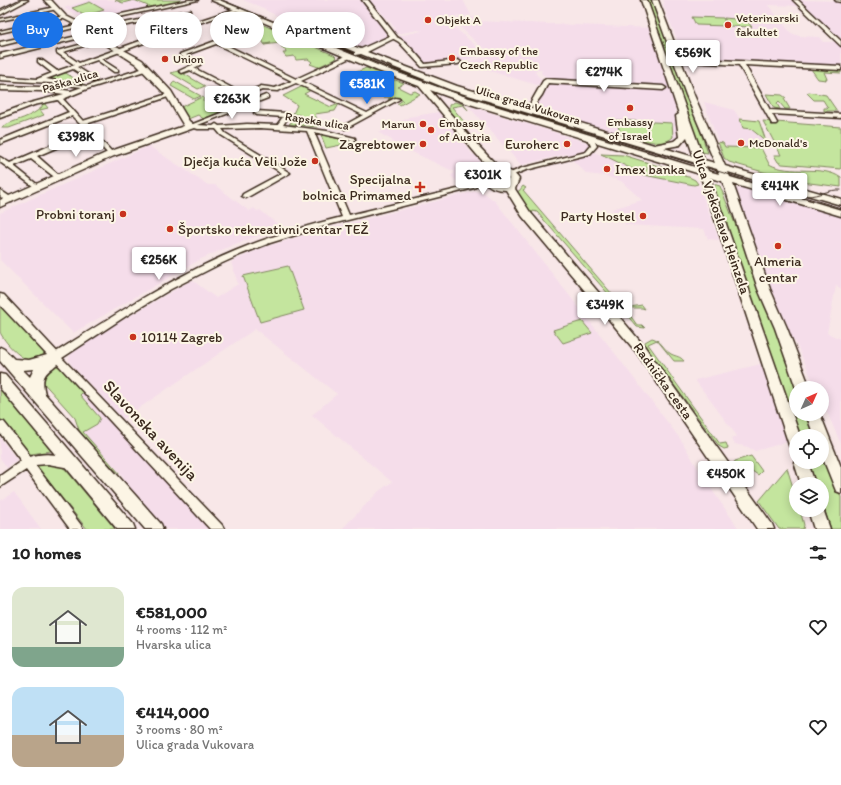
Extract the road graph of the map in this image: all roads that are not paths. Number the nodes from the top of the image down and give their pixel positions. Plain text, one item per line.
1 (14, 0) edge
2 (25, 0) edge
3 (47, 0) edge
4 (196, 0) edge
5 (214, 0) edge
6 (365, 0) edge
7 (644, 0) edge
8 (655, 0) edge
9 (795, 0) edge
10 (233, 6) edge
11 (0, 7) edge
12 (55, 8) junction
13 (188, 11) dead end
14 (183, 12) edge
15 (0, 13) edge
16 (127, 15) edge
17 (64, 17) junction
18 (202, 19) edge
19 (0, 20) edge
20 (71, 21) edge
21 (71, 27) edge
22 (0, 32) edge
23 (394, 37) junction
24 (71, 39) edge
25 (0, 44) edge
26 (210, 44) edge
27 (841, 44) edge
28 (135, 45) edge
29 (73, 48) edge
30 (117, 48) edge
31 (229, 48) edge
32 (120, 50) junction
33 (361, 52) junction
34 (0, 56) edge
35 (350, 56) junction
36 (96, 58) junction
37 (678, 60) junction
38 (40, 62) dead end
39 (458, 62) dead end
40 (741, 63) junction
41 (76, 66) junction
42 (190, 68) junction
43 (841, 68) edge
44 (146, 69) junction
45 (116, 71) dead end
46 (182, 71) dead end
47 (56, 73) junction
48 (0, 78) edge
49 (38, 80) junction
50 (94, 80) dead end
51 (296, 80) junction
52 (418, 83) junction
53 (0, 88) edge
54 (85, 88) junction
55 (662, 88) dead end
56 (70, 93) junction
57 (169, 95) junction
58 (59, 98) junction
59 (266, 98) dead end
60 (397, 99) dead end
61 (466, 100) junction
62 (532, 105) junction
63 (518, 108) junction
64 (682, 108) junction
65 (768, 112) junction
66 (72, 113) junction
67 (258, 113) dead end
68 (367, 115) junction
69 (542, 115) junction
70 (0, 116) edge
71 (450, 116) junction
72 (841, 116) edge
73 (82, 123) junction
74 (774, 123) dead end
75 (191, 126) junction
76 (216, 126) junction
77 (345, 126) dead end
78 (279, 128) junction
79 (310, 131) junction
80 (89, 132) junction
81 (587, 137) junction
82 (353, 139) dead end
83 (0, 142) edge
84 (651, 147) junction
85 (480, 153) junction
86 (111, 154) junction
87 (32, 156) junction
88 (0, 159) edge
89 (701, 161) junction
90 (9, 166) junction
91 (720, 167) junction
92 (500, 171) junction
93 (705, 173) junction
94 (511, 174) junction
95 (59, 178) junction
96 (725, 179) junction
97 (492, 181) junction
98 (510, 185) junction
99 (37, 187) junction
100 (0, 192) edge
101 (246, 196) dead end
102 (9, 200) junction
103 (841, 202) edge
104 (0, 204) edge
105 (519, 205) junction
106 (841, 213) edge
107 (347, 219) junction
108 (0, 298) edge
109 (0, 352) edge
110 (56, 357) junction
111 (10, 364) junction
112 (0, 379) edge
113 (800, 381) edge
114 (40, 399) junction
115 (0, 425) edge
116 (791, 429) edge
117 (829, 455) edge
118 (28, 462) junction
119 (71, 464) junction
120 (0, 482) edge
121 (841, 486) edge
122 (77, 529) edge
123 (127, 529) edge
124 (154, 529) edge
125 (218, 529) edge
126 (766, 529) edge

1 - 11 main road
2 - 15 main road
3 - 12 main road
4 - 16 street
5 - 10 main road, Ulica grada Vukovara
6 - 23 main road
7 - 64 main road, Ulica Vjekoslava Heinzela
8 - 37 main road, Ulica Vjekoslava Heinzela
9 - 27 street
10 - 18 street
10 - 33 main road, Ulica grada Vukovara
10 - 35 main road, Ulica grada Vukovara
12 - 17 main road
12 - 19 street
13 - 14 street
17 - 20 main road
17 - 22 street
21 - 25 street
23 - 33 main road
23 - 39 street
24 - 34 street
26 - 42 street
28 - 32 street
29 - 41 street
30 - 32 main road
31 - 51 street
32 - 36 street
32 - 44 main road
33 - 35 main road
33 - 63 main road, Ulica grada Vukovara
35 - 51 street
35 - 52 main road, Ulica grada Vukovara
36 - 41 street
36 - 45 street, Paška ulica
37 - 40 street
37 - 91 main road, Ulica Vjekoslava Heinzela
38 - 47 street
40 - 43 street
40 - 65 street
41 - 47 street
41 - 50 street, Paška ulica
42 - 46 street
42 - 51 street
44 - 54 street, Paška ulica
44 - 57 main road
47 - 49 street
48 - 49 street
49 - 54 street
51 - 68 street
52 - 61 main road, Ulica grada Vukovara
52 - 71 main road, Radnička cesta
53 - 56 street
54 - 56 street, Paška ulica
55 - 62 street, Ulica grada Vukovara
56 - 58 street, Paška ulica
57 - 73 street
57 - 75 main road
58 - 66 street
58 - 70 street, Paška ulica
59 - 75 street
60 - 68 street
61 - 71 main road
61 - 81 main road, Ulica grada Vukovara
62 - 63 street, Ulica grada Vukovara
62 - 69 street, Ulica grada Vukovara
63 - 69 main road, Ulica grada Vukovara
64 - 84 main road
64 - 89 main road, Ulica Vjekoslava Heinzela
65 - 72 street
65 - 74 street
66 - 73 street
66 - 83 street
67 - 78 street
68 - 77 street
69 - 84 main road, Ulica grada Vukovara
71 - 85 main road, Radnička cesta
73 - 80 street
75 - 76 street, Rapska ulica
75 - 86 main road
76 - 78 street, Rapska ulica
76 - 101 street
78 - 79 street, Rapska ulica
79 - 82 street, Rapska ulica
79 - 107 street
80 - 86 street
80 - 87 street
81 - 93 main road, Ulica grada Vukovara
81 - 94 street
84 - 89 main road, Ulica grada Vukovara
85 - 92 main road, Radnička cesta
85 - 97 main road, Radnička cesta
86 - 95 main road
87 - 90 street
87 - 95 street
88 - 90 street
89 - 91 main road, Ulica grada Vukovara
89 - 93 main road, Ulica Vjekoslava Heinzela
90 - 99 street
91 - 96 main road, Ulica Vjekoslava Heinzela
91 - 103 main road, Ulica grada Vukovara
92 - 94 main road
92 - 97 main road
93 - 96 main road, Ulica grada Vukovara
93 - 116 main road, Ulica Vjekoslava Heinzela
94 - 98 main road
95 - 99 main road
96 - 106 main road, Ulica grada Vukovara
96 - 113 main road, Ulica Vjekoslava Heinzela
97 - 98 main road
97 - 105 main road, Radnička cesta
97 - 107 street
98 - 105 main road, Radnička cesta
99 - 102 main road
100 - 102 street
102 - 104 main road
105 - 126 main road, Radnička cesta
107 - 110 street
108 - 110 main road
109 - 111 main road
110 - 111 main road
110 - 114 main road
110 - 125 street, Slavonska avenija
111 - 114 main road
112 - 119 main road
114 - 124 main road
115 - 118 street
117 - 121 main road
118 - 119 street
118 - 120 street
118 - 122 street
119 - 123 main road

